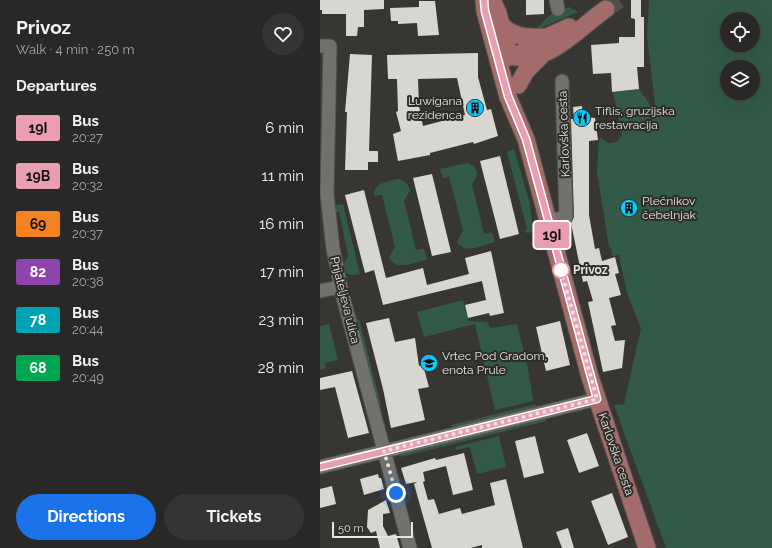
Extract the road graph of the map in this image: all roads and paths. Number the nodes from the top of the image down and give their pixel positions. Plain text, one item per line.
1 (484, 0) edge
2 (492, 0) edge
3 (497, 32) junction
4 (548, 37) junction
5 (325, 46) edge
6 (541, 56) junction
7 (510, 62) junction
8 (562, 81) dead end
9 (518, 85) junction
10 (526, 139) junction
11 (548, 221) junction
12 (340, 287) junction
13 (320, 292) edge
14 (597, 399) junction
15 (384, 451) junction
16 (320, 467) edge
17 (410, 548) edge
18 (648, 548) edge

1 - 3 main road, Karlovška cesta
2 - 3 main road, Karlovška cesta
3 - 4 main road
3 - 7 main road, Karlovška cesta
4 - 6 main road
4 - 7 main road
5 - 12 street, Prijateljeva ulica
6 - 7 main road
6 - 9 main road
7 - 9 main road, Karlovška cesta
7 - 10 main road, Karlovška cesta
8 - 11 street, Karlovška cesta
9 - 10 main road, Karlovška cesta
10 - 11 main road, Karlovška cesta
11 - 14 main road, Karlovška cesta
12 - 13 street
12 - 15 street, Prijateljeva ulica
14 - 15 street
14 - 18 main road, Karlovška cesta
15 - 16 street
15 - 17 street, Prijateljeva ulica

